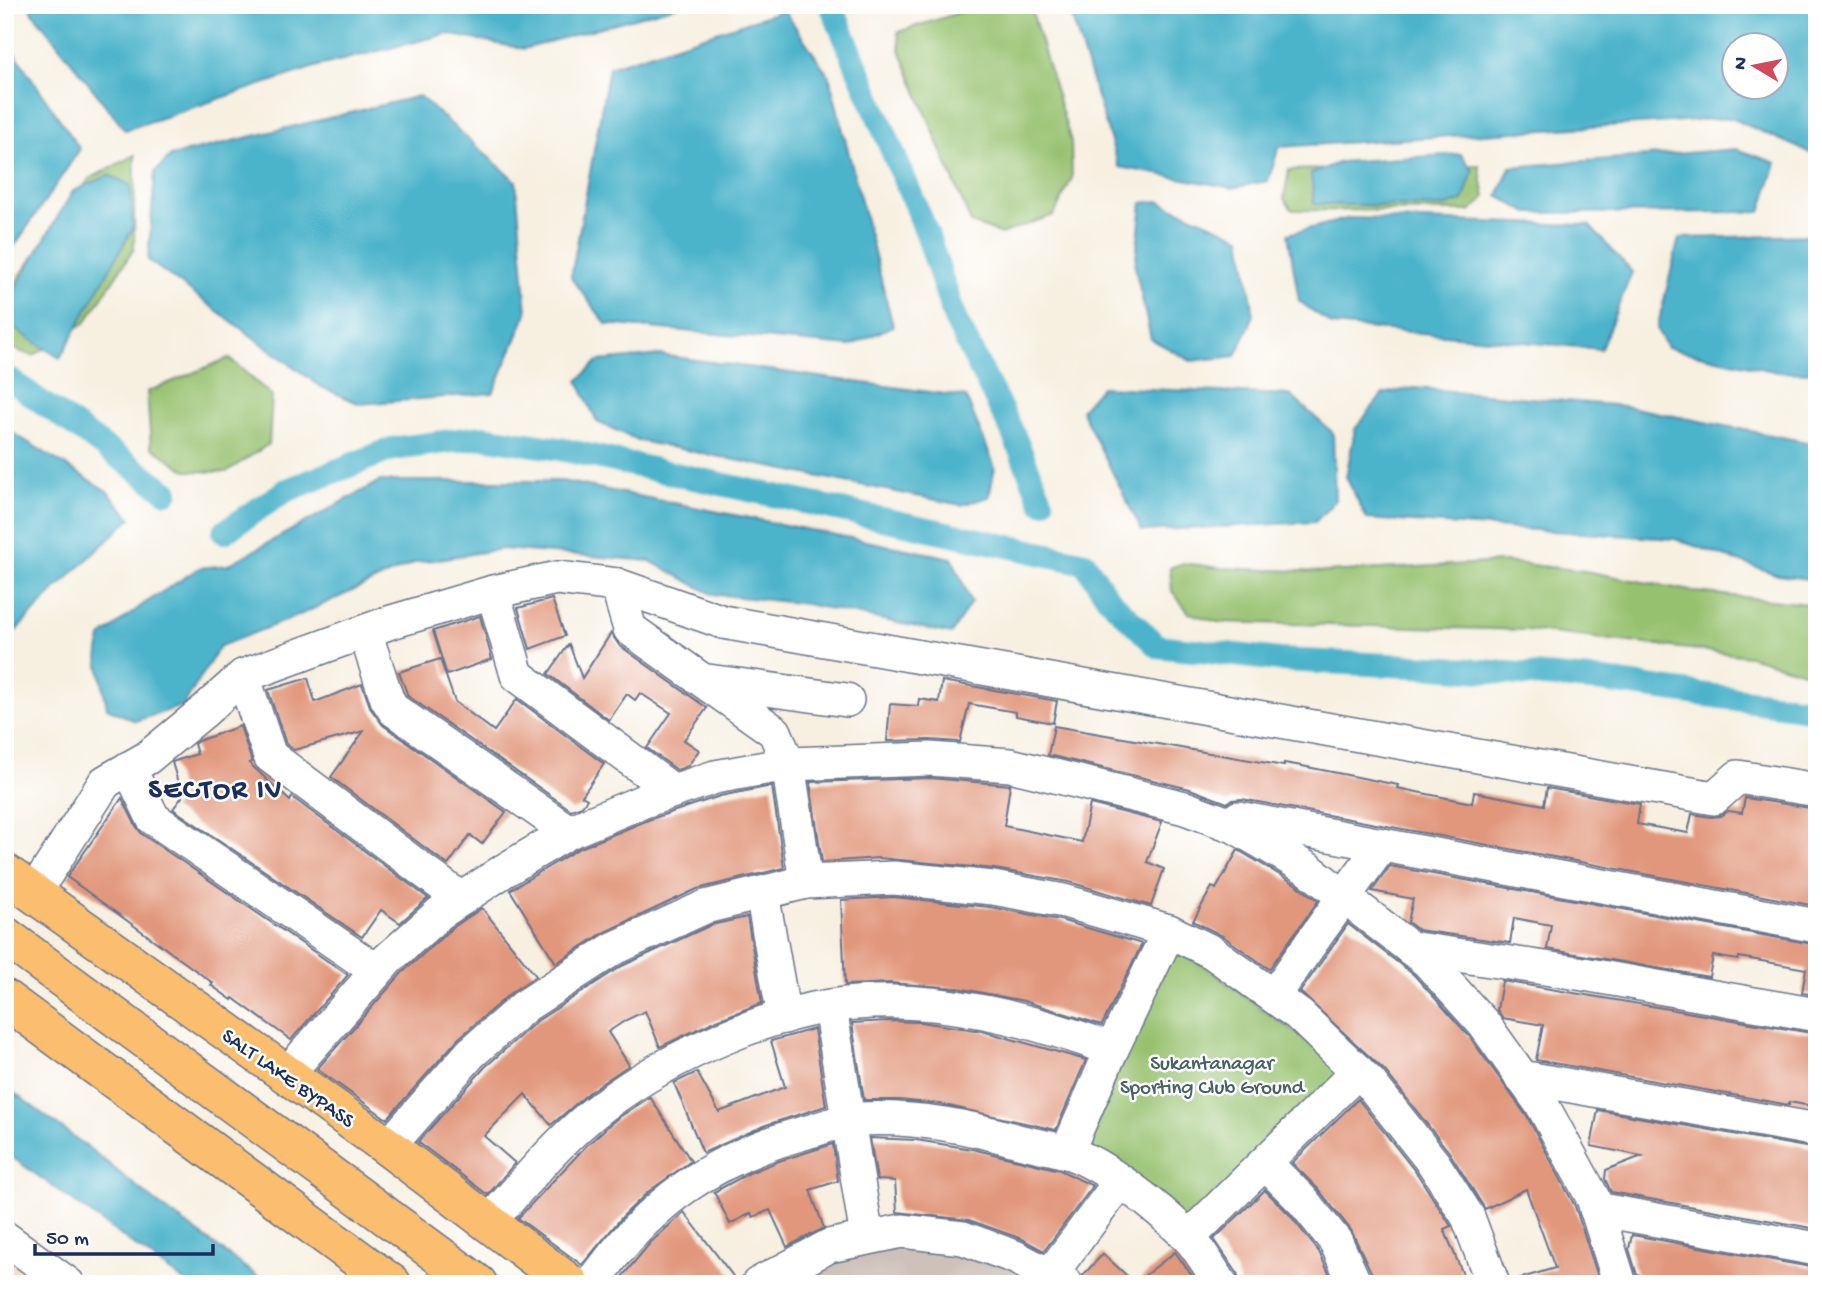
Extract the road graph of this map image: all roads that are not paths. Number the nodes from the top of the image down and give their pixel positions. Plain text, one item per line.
1 (617, 585) junction
2 (493, 592) junction
3 (365, 632) junction
4 (243, 676) junction
5 (702, 680) junction
6 (847, 700) dead end
7 (788, 765) junction
8 (129, 768) junction
9 (1817, 790) edge
10 (673, 791) junction
11 (1185, 808) junction
12 (569, 832) junction
13 (1382, 845) junction
14 (806, 882) junction
15 (19, 883) edge
16 (762, 893) junction
17 (1346, 897) junction
18 (461, 899) junction
19 (1817, 926) edge
20 (1168, 931) junction
21 (5, 936) edge
22 (1410, 948) junction
23 (377, 971) junction
24 (1273, 996) junction
25 (831, 1007) junction
26 (10, 1014) edge
27 (1817, 1015) edge
28 (784, 1017) junction
29 (1112, 1049) junction
30 (1358, 1071) junction
31 (286, 1075) junction
32 (1521, 1077) junction
33 (847, 1121) junction
34 (1817, 1130) edge
35 (388, 1147) junction
36 (1067, 1152) junction
37 (1265, 1163) junction
38 (1120, 1182) junction
39 (1596, 1209) junction
40 (489, 1222) junction
41 (1189, 1237) junction
42 (5, 1238) edge
43 (867, 1238) junction
44 (1817, 1249) edge
45 (1058, 1280) edge
46 (68, 1284) edge
47 (392, 1284) edge
48 (478, 1284) edge
49 (570, 1284) edge
50 (592, 1284) edge
51 (758, 1284) edge
52 (1221, 1284) edge
53 (1355, 1284) edge
54 (1493, 1284) edge
55 (1620, 1284) edge

1 - 2 street
1 - 5 street
1 - 9 street
2 - 3 street
2 - 10 street
3 - 4 street
3 - 12 street
4 - 8 street
4 - 18 street
5 - 6 street
5 - 7 street
7 - 10 street
7 - 11 street
7 - 14 street
8 - 15 street
8 - 23 street
10 - 12 street
11 - 13 street
11 - 17 street
12 - 18 street
13 - 17 street
13 - 19 street
14 - 16 street
14 - 20 street
15 - 31 main road, SALT LAKE BYPASS
16 - 28 street
16 - 35 street
17 - 22 street
17 - 24 street
18 - 23 street
20 - 24 street
20 - 29 street
21 - 48 main road
22 - 27 street
22 - 32 street
23 - 31 street
24 - 30 street
25 - 28 street
25 - 29 street
25 - 33 street
26 - 47 main road
28 - 40 street
29 - 36 street
30 - 37 street
30 - 54 street
31 - 35 main road, SALT LAKE BYPASS
32 - 34 street
32 - 39 street
33 - 36 street
33 - 43 street
33 - 50 street
35 - 40 main road, SALT LAKE BYPASS
36 - 38 street
37 - 41 street
37 - 53 street
38 - 41 street
38 - 45 street
39 - 44 street
39 - 55 street
40 - 49 main road, SALT LAKE BYPASS
41 - 52 street
42 - 46 street
43 - 45 street
43 - 51 street

